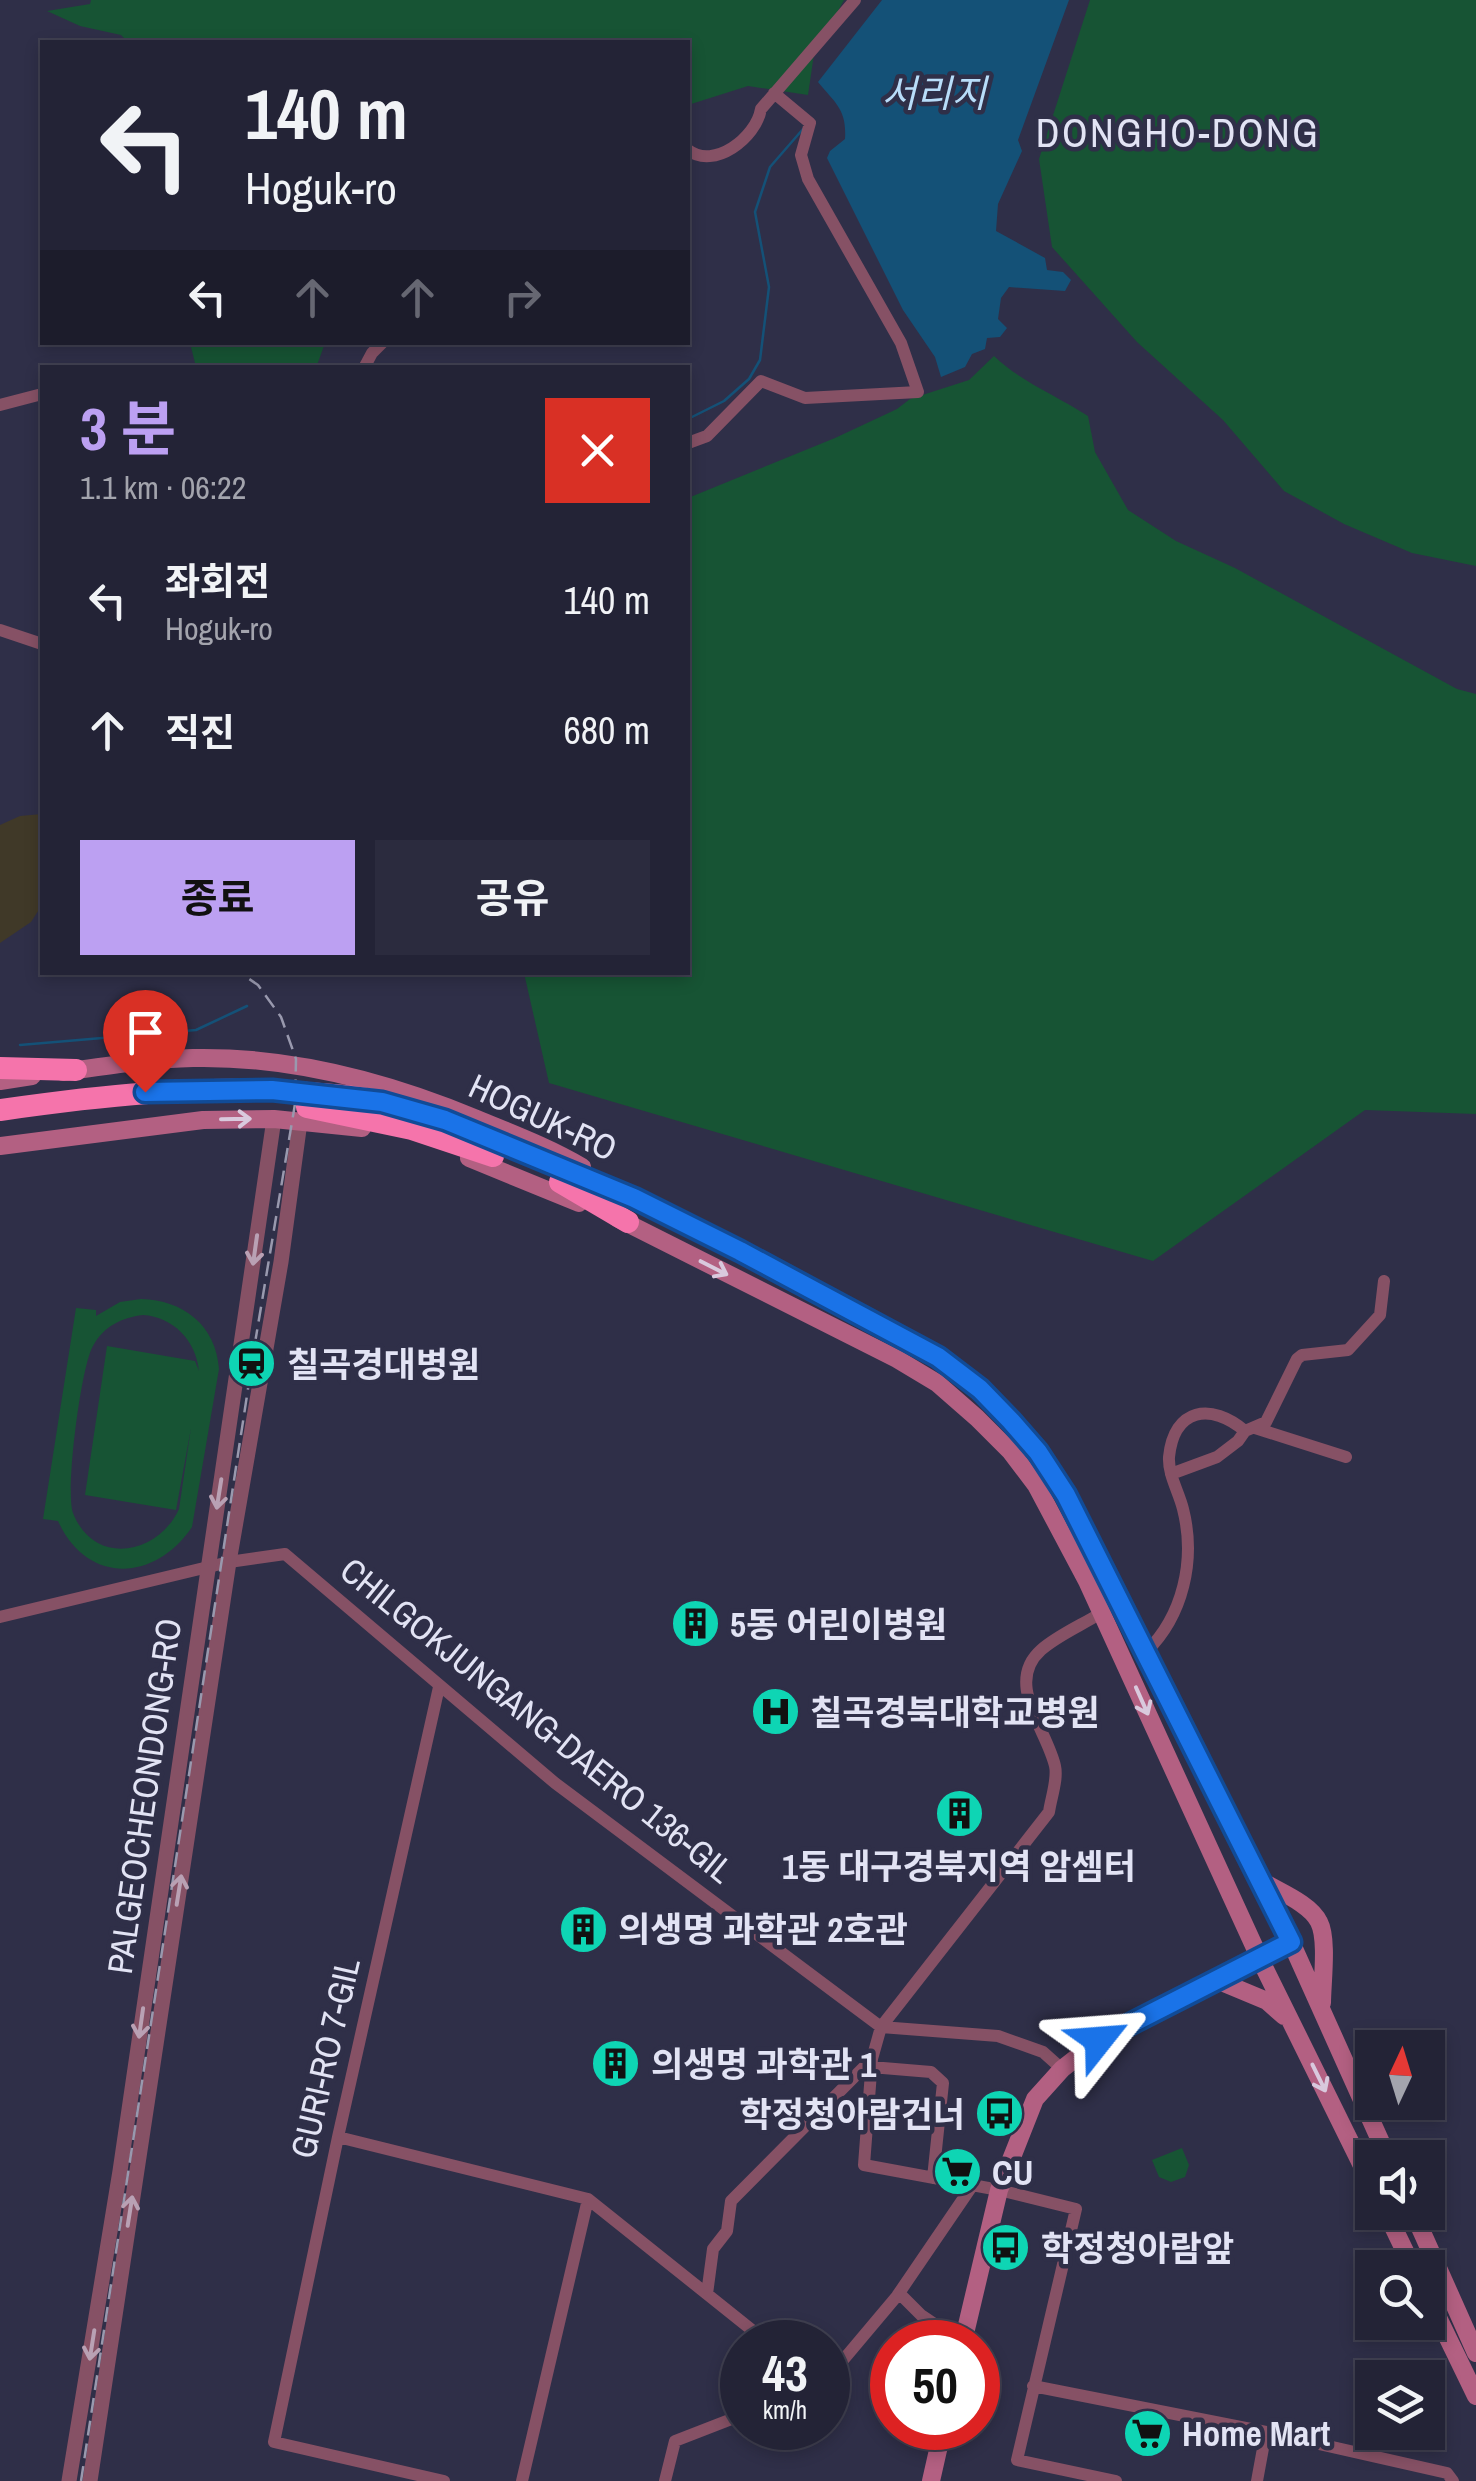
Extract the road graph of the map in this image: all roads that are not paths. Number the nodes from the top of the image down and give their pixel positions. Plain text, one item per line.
1 (854, 0) edge
2 (774, 93) junction
3 (690, 152) edge
4 (40, 395) edge
5 (0, 405) edge
6 (690, 443) edge
7 (0, 630) edge
8 (40, 643) edge
9 (0, 1068) edge
10 (76, 1070) junction
11 (0, 1081) edge
12 (0, 1110) edge
13 (274, 1119) junction
14 (0, 1122) edge
15 (300, 1122) junction
16 (0, 1146) edge
17 (634, 1198) junction
18 (628, 1222) junction
19 (1384, 1281) dead end
20 (1250, 1430) junction
21 (1346, 1457) dead end
22 (1171, 1474) junction
23 (229, 1562) junction
24 (208, 1569) junction
25 (1101, 1613) junction
26 (0, 1617) edge
27 (1146, 1652) junction
28 (439, 1688) junction
29 (1260, 1880) junction
30 (1291, 1942) junction
31 (1260, 1959) junction
32 (1220, 1981) junction
33 (1322, 2012) junction
34 (881, 2027) junction
35 (1296, 2032) junction
36 (871, 2063) junction
37 (1062, 2068) junction
38 (338, 2137) junction
39 (1380, 2140) edge
40 (1355, 2152) edge
41 (933, 2178) junction
42 (972, 2186) junction
43 (998, 2190) junction
44 (588, 2199) junction
45 (1421, 2230) edge
46 (899, 2292) junction
47 (707, 2294) junction
48 (740, 2320) edge
49 (926, 2320) edge
50 (967, 2320) edge
51 (1445, 2332) edge
52 (850, 2351) edge
53 (1476, 2352) edge
54 (1033, 2386) junction
55 (1476, 2396) edge
56 (720, 2423) edge
57 (1266, 2432) junction
58 (938, 2450) edge
59 (69, 2481) edge
60 (90, 2481) edge
61 (444, 2481) edge
62 (522, 2481) edge
63 (665, 2481) edge
64 (931, 2481) edge
65 (1116, 2481) edge
66 (1256, 2481) edge
67 (1453, 2481) edge

1 - 2 street
2 - 3 street
2 - 6 street
4 - 5 street
7 - 8 street
9 - 10 highway
10 - 11 main road, HOGUK-RO
10 - 17 main road, HOGUK-RO
12 - 17 highway
13 - 15 main road, HOGUK-RO
16 -> 13 main road, HOGUK-RO
13 -> 24 street, PALGEOCHEONDONG-RO
14 - 18 highway
15 - 18 main road, HOGUK-RO
15 - 23 street, PALGEOCHEONDONG-RO
17 - 27 main road, HOGUK-RO
18 -> 25 main road, HOGUK-RO
19 - 20 street
20 - 21 street
20 - 22 street
20 - 22 street
22 - 27 street
23 - 24 street, CHILGOKJUNGANG-DAERO 136-GIL
23 - 28 street, CHILGOKJUNGANG-DAERO 136-GIL
60 -> 23 street, PALGEOCHEONDONG-RO
24 - 26 street, CHILGOKJUNGANG-DAERO 136-GIL
24 -> 59 street, PALGEOCHEONDONG-RO
25 -> 31 main road, HOGUK-RO
25 - 34 street
27 - 29 main road, HOGUK-RO
28 - 34 street, CHILGOKJUNGANG-DAERO 136-GIL
28 - 38 street, GURI-RO 7-GIL
29 - 30 main road, HOGUK-RO
29 - 33 main road
30 - 31 main road
30 - 33 main road, HOGUK-RO
31 - 32 main road
31 - 35 main road, HOGUK-RO
32 - 35 main road
32 - 37 main road
33 - 39 main road, HOGUK-RO
34 - 36 street
34 - 37 street
35 -> 40 main road, HOGUK-RO
36 - 41 street
36 - 41 street
36 - 47 street
37 - 43 main road
38 - 44 street
38 - 61 street, GURI-RO 7-GIL
41 - 42 street
42 - 43 street
42 - 46 street
43 - 50 main road
43 - 54 street
44 - 47 street
44 - 62 street
45 - 53 main road
46 - 49 street
46 - 52 street
47 - 48 street
51 - 55 main road
54 - 57 street
54 - 65 street
56 - 63 street
57 - 66 street
57 - 67 street
58 - 64 main road

